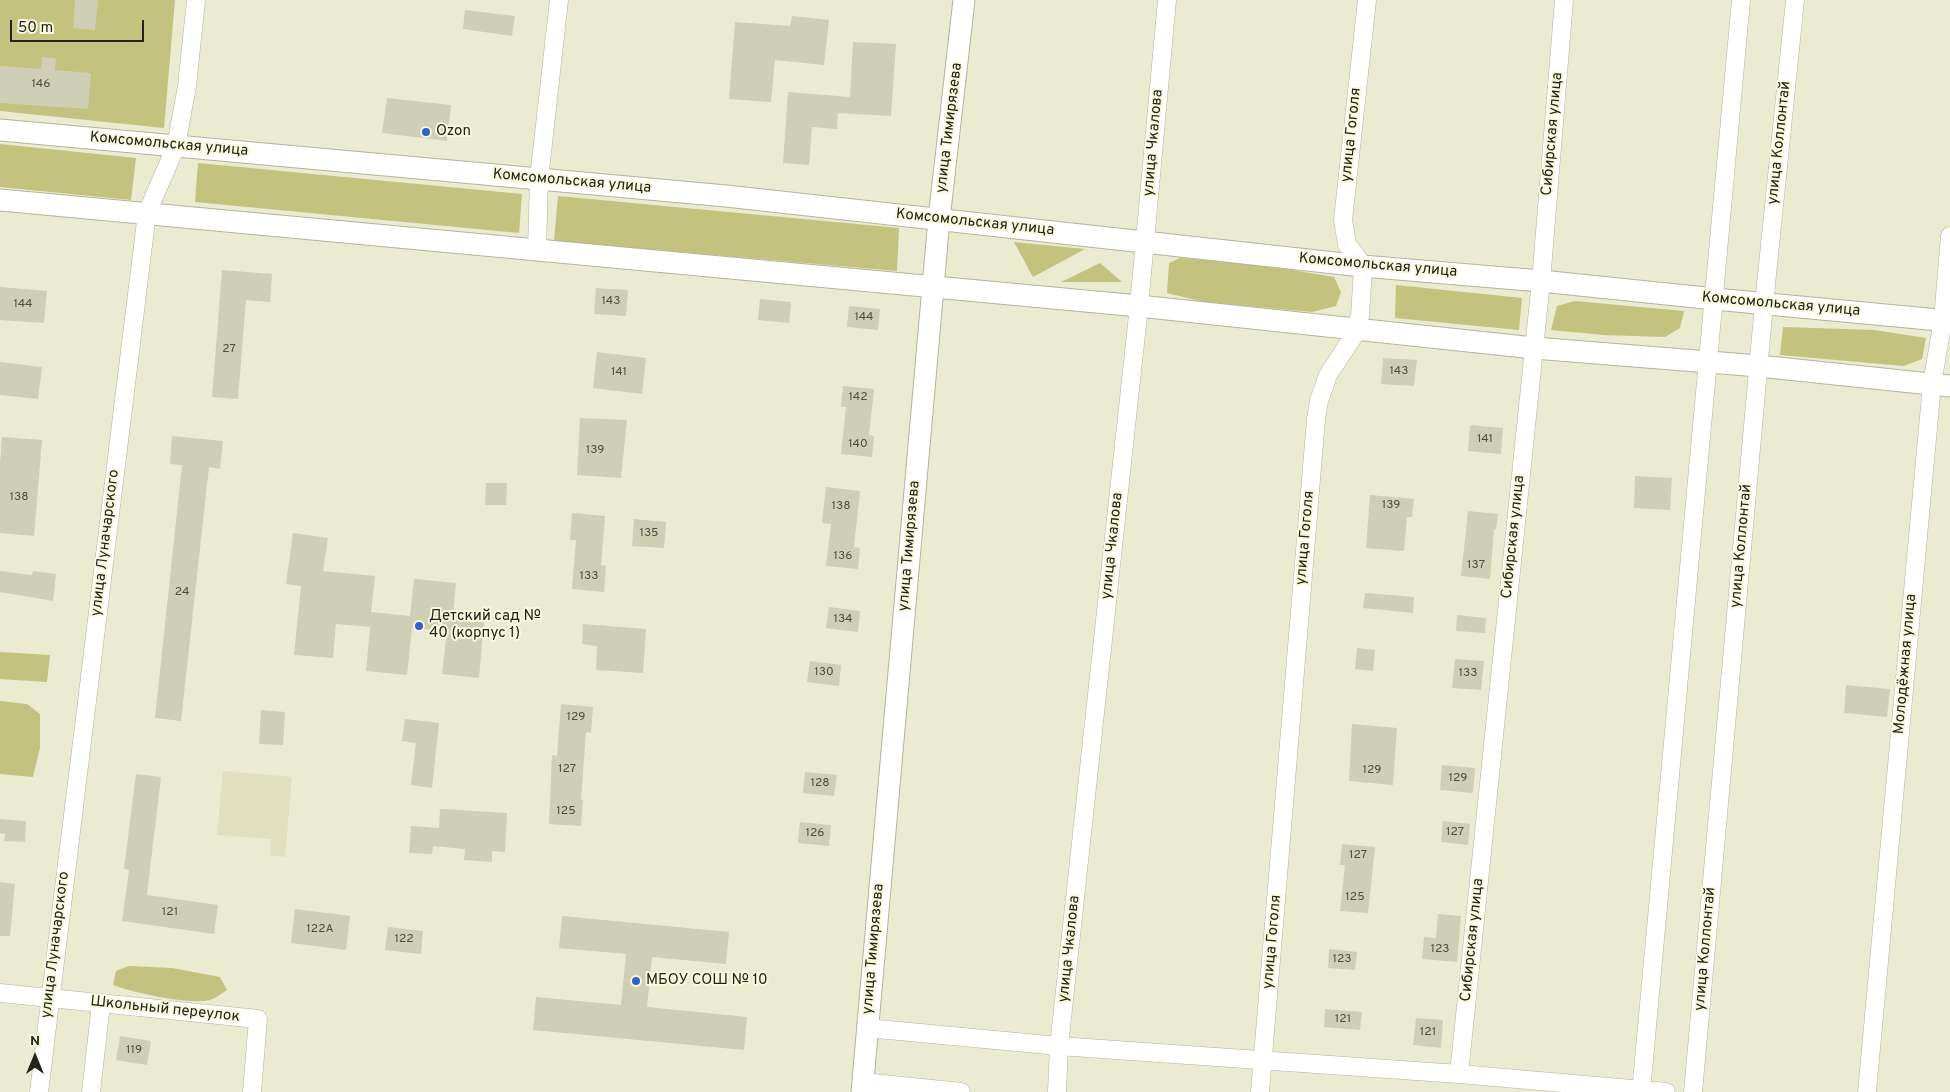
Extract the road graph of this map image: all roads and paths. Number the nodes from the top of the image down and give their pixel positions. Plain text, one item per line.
1 (196, 0) edge
2 (559, 0) edge
3 (964, 0) edge
4 (1167, 0) edge
5 (1367, 0) edge
6 (1564, 0) edge
7 (1741, 0) edge
8 (1794, 0) edge
9 (0, 130) edge
10 (176, 146) junction
11 (538, 179) junction
12 (0, 200) edge
13 (147, 214) junction
14 (939, 218) junction
15 (1950, 236) edge
16 (1145, 242) junction
17 (537, 249) junction
18 (1362, 266) junction
19 (1541, 281) junction
20 (933, 287) junction
21 (1715, 300) junction
22 (1764, 304) junction
23 (1139, 306) junction
24 (1946, 321) edge
25 (1356, 330) junction
26 (1534, 348) junction
27 (1709, 361) junction
28 (1759, 366) junction
29 (1941, 385) edge
30 (0, 993) edge
31 (49, 998) junction
32 (101, 1004) junction
33 (867, 1028) junction
34 (1059, 1046) junction
35 (1262, 1061) junction
36 (1459, 1074) junction
37 (862, 1087) edge
38 (1641, 1091) edge
39 (39, 1092) edge
40 (91, 1092) edge
41 (252, 1092) edge
42 (961, 1092) edge
43 (1057, 1092) edge
44 (1260, 1092) edge
45 (1666, 1092) edge
46 (1693, 1092) edge
47 (1867, 1092) edge

1 - 10 street, улица Луначарского
2 - 11 street
3 - 14 street, улица Тимирязева
4 - 16 street, улица Чкалова
5 - 18 street, улица Гоголя
6 - 19 street, Сибирская улица
7 - 21 street
8 - 22 street, улица Коллонтай
9 - 10 street, Комсомольская улица
10 - 11 street, Комсомольская улица
10 - 13 street, улица Луначарского
11 - 14 street, Комсомольская улица
11 - 17 street
12 - 13 street
13 - 17 street
13 - 31 street, улица Луначарского
14 - 16 street, Комсомольская улица
14 - 20 street, улица Тимирязева
15 - 24 street, Молодёжная улица
16 - 18 street, Комсомольская улица
16 - 23 street, улица Чкалова
17 - 20 street
18 - 19 street, Комсомольская улица
18 - 25 street, улица Гоголя
19 - 21 street, Комсомольская улица
19 - 26 street, Сибирская улица
20 - 23 street
20 - 33 street, улица Тимирязева
21 - 22 street, Комсомольская улица
21 - 27 street
22 - 24 street, Комсомольская улица
22 - 28 street, улица Коллонтай
23 - 25 street
23 - 34 street, улица Чкалова
24 - 29 street, Молодёжная улица
25 - 26 street
25 - 35 street, улица Гоголя
26 - 27 street
26 - 36 street, Сибирская улица
27 - 28 street
27 - 38 street
28 - 29 street
28 - 46 street, улица Коллонтай
29 - 47 street, Молодёжная улица
30 - 31 street, Школьный переулок
31 - 32 street, Школьный переулок
31 - 39 street, улица Луначарского
32 - 40 street
32 - 41 street, Школьный переулок
33 - 34 street
33 - 37 street, улица Тимирязева
34 - 35 street
34 - 43 street, улица Чкалова
35 - 36 street
35 - 44 street, улица Гоголя
36 - 38 street
37 - 42 street
38 - 45 street

